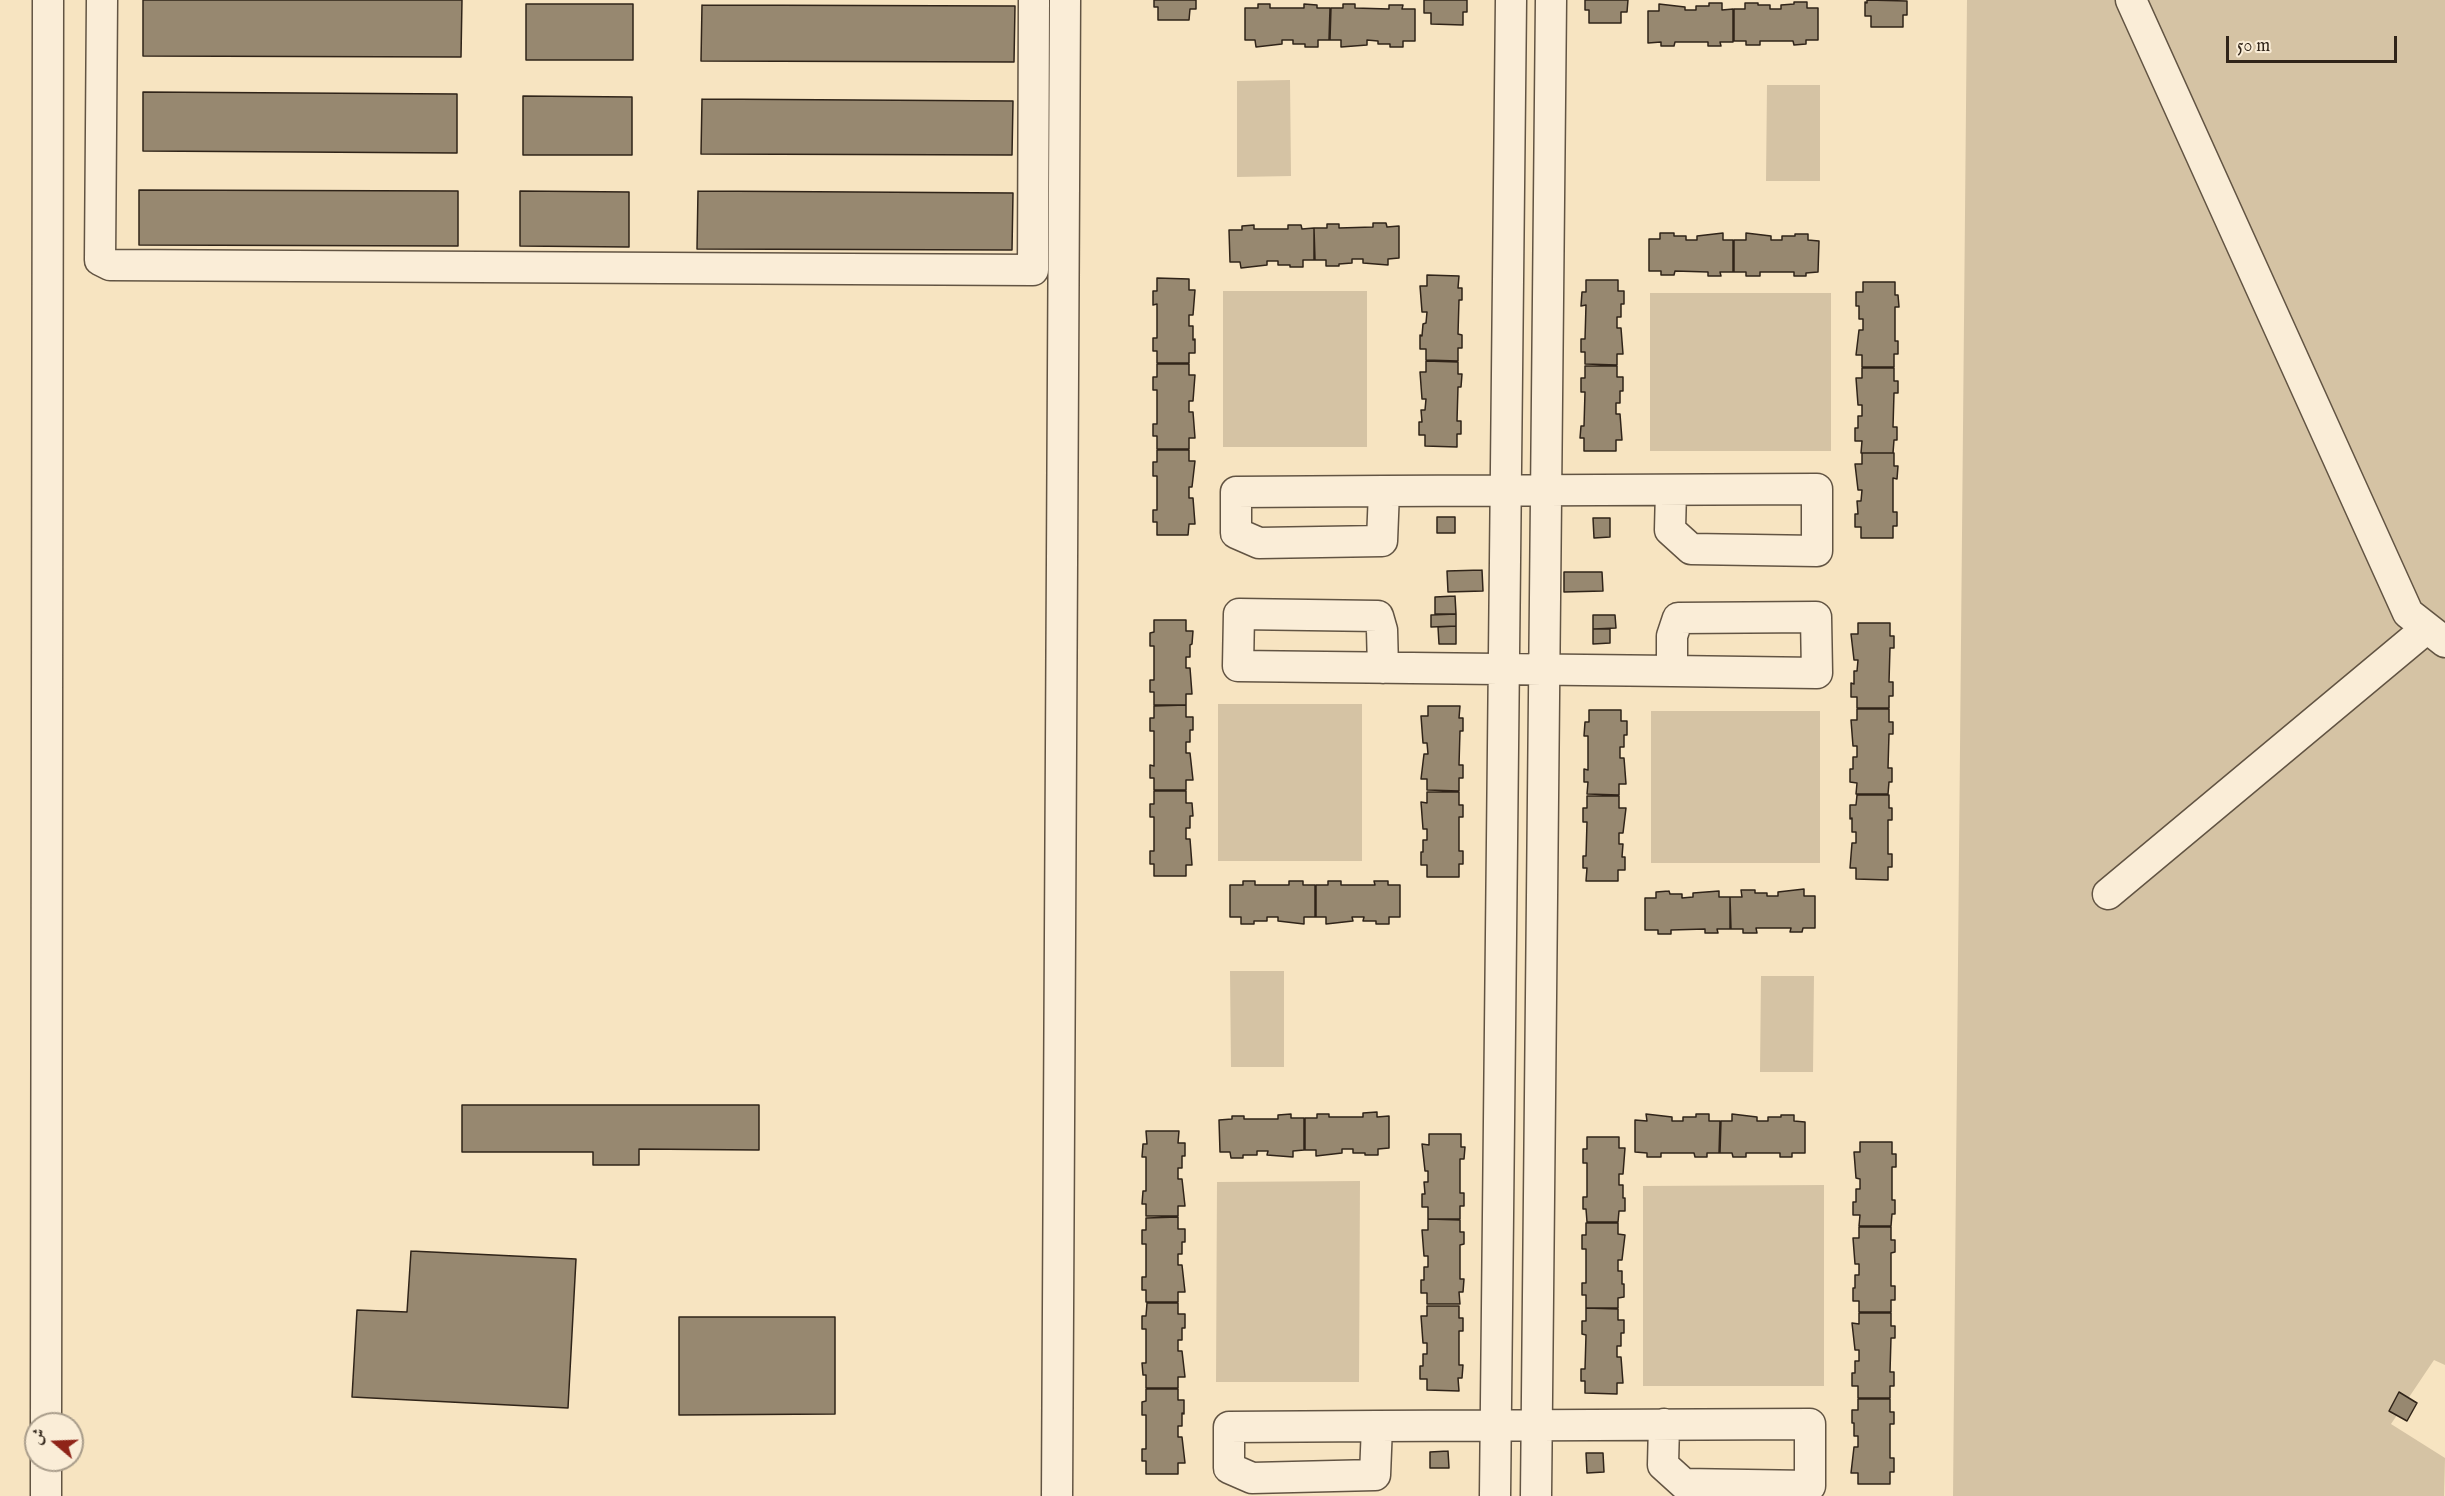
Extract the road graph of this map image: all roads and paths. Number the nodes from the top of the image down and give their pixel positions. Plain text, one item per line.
1 (48, 0) edge
2 (102, 0) edge
3 (1034, 0) edge
4 (1065, 0) edge
5 (1511, 0) edge
6 (1551, 0) edge
7 (2131, 0) edge
8 (1505, 490) junction
9 (1546, 490) junction
10 (1671, 490) junction
11 (1384, 491) junction
12 (2436, 635) edge
13 (1383, 668) junction
14 (1503, 669) junction
15 (1544, 670) junction
16 (1672, 672) junction
17 (2108, 894) dead end
18 (1541, 1020) junction
19 (1500, 1021) junction
20 (46, 1412) edge
21 (1664, 1424) junction
22 (1496, 1425) junction
23 (1536, 1425) junction
24 (1377, 1426) junction
25 (46, 1472) edge
26 (46, 1496) edge
27 (1057, 1496) edge
28 (1495, 1496) edge
29 (1536, 1496) edge

1 - 20 street
2 - 3 street
4 - 27 street
5 - 8 street
6 - 9 street
7 - 12 street
8 - 9 street
8 - 11 street
8 - 14 street
9 - 10 street
9 - 15 street
10 - 10 street
11 - 11 street
12 - 17 street
13 - 13 street
13 - 14 street
14 - 15 street
14 - 19 street
15 - 16 street
15 - 18 street
16 - 16 street
18 - 19 street
18 - 23 street
19 - 22 street
21 - 21 street
21 - 23 street
22 - 23 street
22 - 24 street
22 - 28 street
23 - 29 street
24 - 24 street
25 - 26 street

